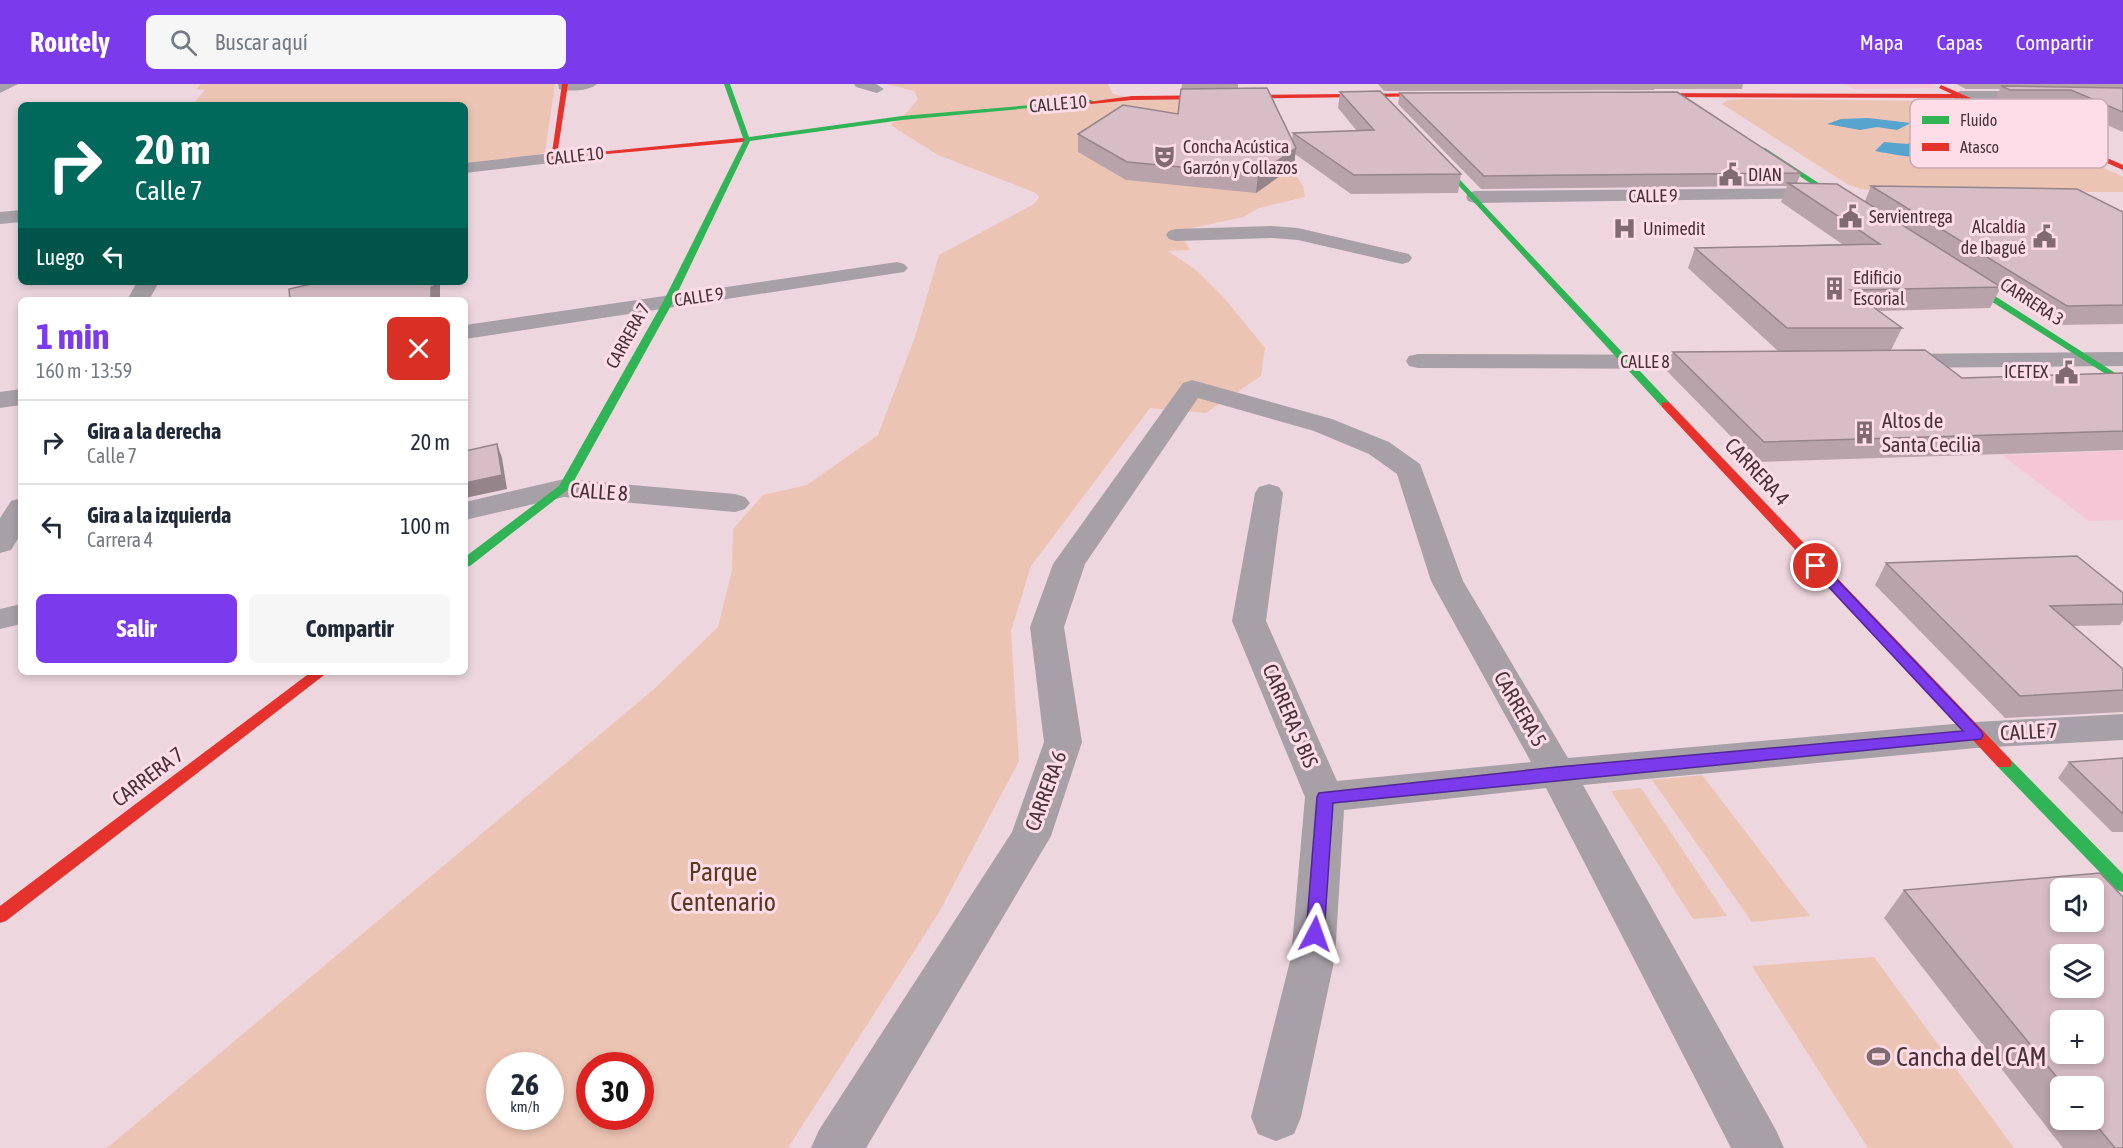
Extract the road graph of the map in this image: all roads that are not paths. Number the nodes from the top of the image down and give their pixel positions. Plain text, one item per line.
1 (11, 84) edge
2 (590, 84) edge
3 (727, 84) edge
4 (861, 84) edge
5 (1164, 84) edge
6 (1187, 84) edge
7 (1366, 84) edge
8 (1935, 84) edge
9 (565, 85) edge
10 (0, 89) edge
11 (877, 89) dead end
12 (1460, 95) edge
13 (1623, 95) edge
14 (1378, 96) junction
15 (1681, 96) junction
16 (1960, 96) junction
17 (2123, 96) edge
18 (1175, 97) junction
19 (1196, 97) junction
20 (1967, 99) edge
21 (1698, 107) edge
22 (1394, 112) edge
23 (1418, 138) edge
24 (747, 140) junction
25 (1753, 143) edge
26 (553, 158) junction
27 (2108, 161) edge
28 (468, 168) edge
29 (2123, 168) edge
30 (1831, 194) junction
31 (1475, 197) junction
32 (1861, 213) edge
33 (18, 216) edge
34 (0, 218) edge
35 (1176, 235) dead end
36 (1402, 258) dead end
37 (1940, 264) edge
38 (897, 268) dead end
39 (668, 302) junction
40 (468, 332) edge
41 (2087, 359) junction
42 (2123, 359) edge
43 (1418, 361) dead end
44 (1873, 361) edge
45 (1625, 362) junction
46 (1731, 362) edge
47 (2123, 382) edge
48 (1192, 388) joint
49 (18, 397) edge
50 (0, 400) edge
51 (564, 488) junction
52 (1269, 493) dead end
53 (735, 503) dead end
54 (468, 510) edge
55 (18, 512) edge
56 (0, 544) edge
57 (468, 561) edge
58 (18, 615) edge
59 (0, 619) edge
60 (317, 675) edge
61 (2123, 727) edge
62 (1976, 735) junction
63 (1557, 773) junction
64 (1325, 797) junction
65 (2123, 885) edge
66 (0, 916) edge
67 (1276, 1117) dead end
68 (837, 1148) edge
69 (1758, 1148) edge

1 - 10 street
2 - 9 street
3 - 24 main road
4 - 11 street
5 - 18 main road
6 - 19 main road
7 - 14 main road
8 - 16 main road
9 - 26 main road
12 - 14 main road, CALLE 10
13 - 15 main road
14 - 19 main road, CALLE 10
14 - 22 main road
15 - 16 main road
15 - 21 main road
16 - 17 street
16 - 20 main road
18 - 19 main road, CALLE 10
18 - 24 main road, CALLE 10
23 - 31 main road, CARRERA 4
24 - 26 main road, CALLE 10
24 - 39 main road, CARRERA 7
25 - 30 main road
26 - 28 street, CALLE 10
27 - 29 main road
30 - 31 street, CALLE 9
30 - 32 main road
31 - 45 main road, CARRERA 4
33 - 34 street
35 - 36 street
37 - 41 main road, CARRERA 3
38 - 39 street, CALLE 9
39 - 40 street, CALLE 9
39 - 51 main road, CARRERA 7
41 - 42 street
41 - 44 street
41 - 47 main road, CARRERA 3
43 - 45 street, CALLE 8
45 - 46 street, CALLE 8
45 - 62 main road, CARRERA 4
48 - 63 street, CARRERA 5
48 - 68 street, CARRERA 6
49 - 50 street
51 - 53 street, CALLE 8
51 - 54 street, CALLE 8
51 - 57 main road, CARRERA 7
52 - 64 street, CARRERA 5 BIS
55 - 56 street
58 - 59 street
60 - 66 main road, CARRERA 7
61 - 62 street, CALLE 7
62 - 63 street, CALLE 7
62 - 65 main road, CARRERA 4
63 - 64 street, CALLE 7
63 - 69 street, CARRERA 5
64 - 67 street, CARRERA 5 BIS

